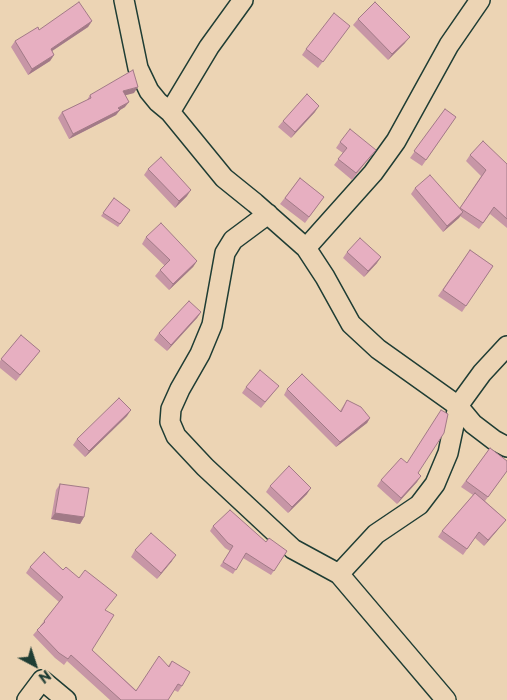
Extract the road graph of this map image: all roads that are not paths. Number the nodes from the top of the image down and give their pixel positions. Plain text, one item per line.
1 (124, 0) edge
2 (243, 0) edge
3 (480, 0) edge
4 (170, 112) junction
5 (268, 214) junction
6 (306, 248) junction
7 (507, 346) edge
8 (458, 406) junction
9 (507, 447) edge
10 (339, 574) junction
11 (27, 700) edge
12 (66, 700) edge
13 (446, 700) edge

1 - 4 street
2 - 4 street
3 - 6 street
4 - 5 street
5 - 6 street
5 - 10 street
6 - 8 street
7 - 8 street
8 - 9 street
8 - 10 street
10 - 13 street
11 - 12 street

